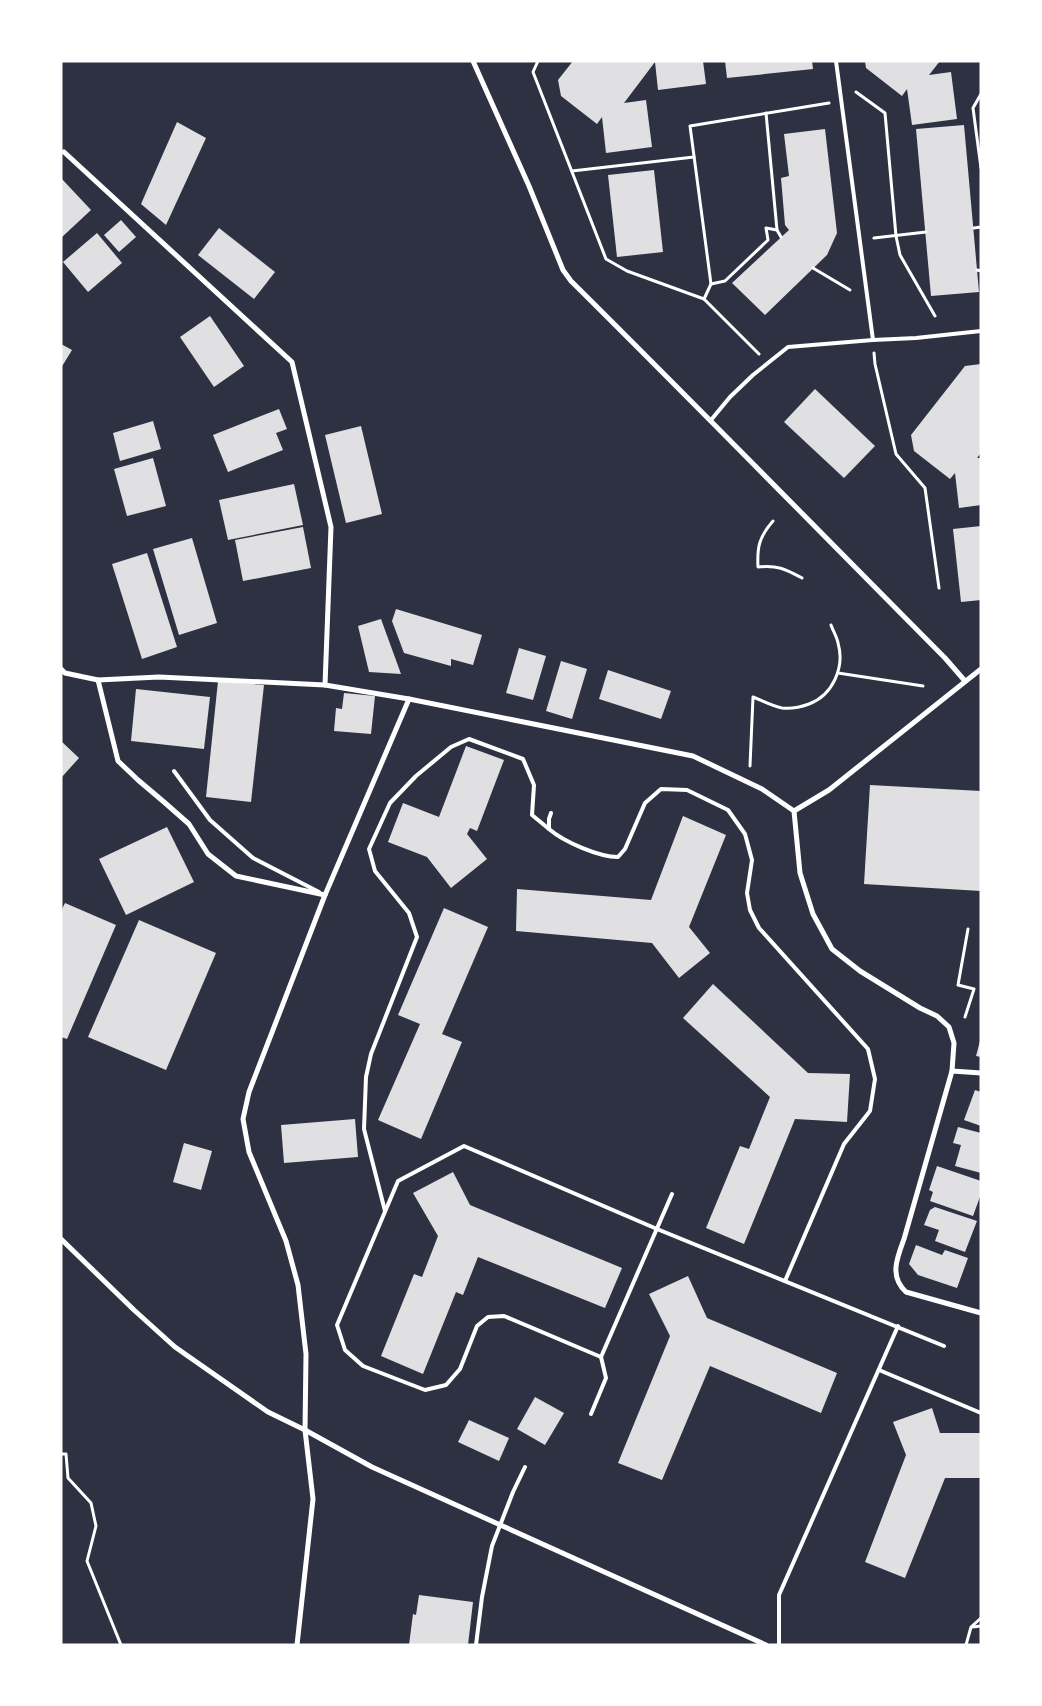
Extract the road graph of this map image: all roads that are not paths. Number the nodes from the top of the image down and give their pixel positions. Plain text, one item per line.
1 (473, 61) edge
2 (836, 61) edge
3 (64, 152) dead end
4 (981, 330) edge
5 (873, 340) junction
6 (711, 420) junction
7 (981, 669) edge
8 (63, 672) edge
9 (98, 680) junction
10 (965, 681) junction
11 (325, 685) junction
12 (409, 699) junction
13 (174, 771) dead end
14 (794, 811) junction
15 (551, 813) dead end
16 (549, 829) junction
17 (325, 895) junction
18 (952, 1071) junction
19 (981, 1073) edge
20 (672, 1194) dead end
21 (386, 1211) junction
22 (656, 1229) junction
23 (61, 1239) edge
24 (785, 1281) junction
25 (981, 1313) edge
26 (898, 1326) junction
27 (944, 1346) dead end
28 (601, 1357) junction
29 (879, 1370) junction
30 (981, 1413) edge
31 (592, 1414) dead end
32 (306, 1430) junction
33 (525, 1467) dead end
34 (501, 1524) junction
35 (298, 1645) edge
36 (476, 1645) edge
37 (766, 1645) edge
38 (778, 1645) edge

1 - 6 street
2 - 5 lane
3 - 11 street
4 - 5 lane
5 - 6 lane
6 - 10 street
7 - 10 street
8 - 9 street
9 - 11 street
9 - 17 street
10 - 14 street
11 - 12 street
12 - 14 street
12 - 17 street
13 - 17 lane
14 - 18 street
15 - 16 lane
16 - 21 lane
16 - 24 lane
17 - 32 street
18 - 19 street
18 - 25 street
20 - 22 lane
21 - 22 lane
21 - 28 lane
22 - 24 lane
22 - 28 lane
23 - 32 street
24 - 26 lane
26 - 27 lane
26 - 29 lane
28 - 31 lane
29 - 30 lane
29 - 38 lane
32 - 34 street
32 - 35 street
33 - 34 lane
34 - 36 lane
34 - 37 street

